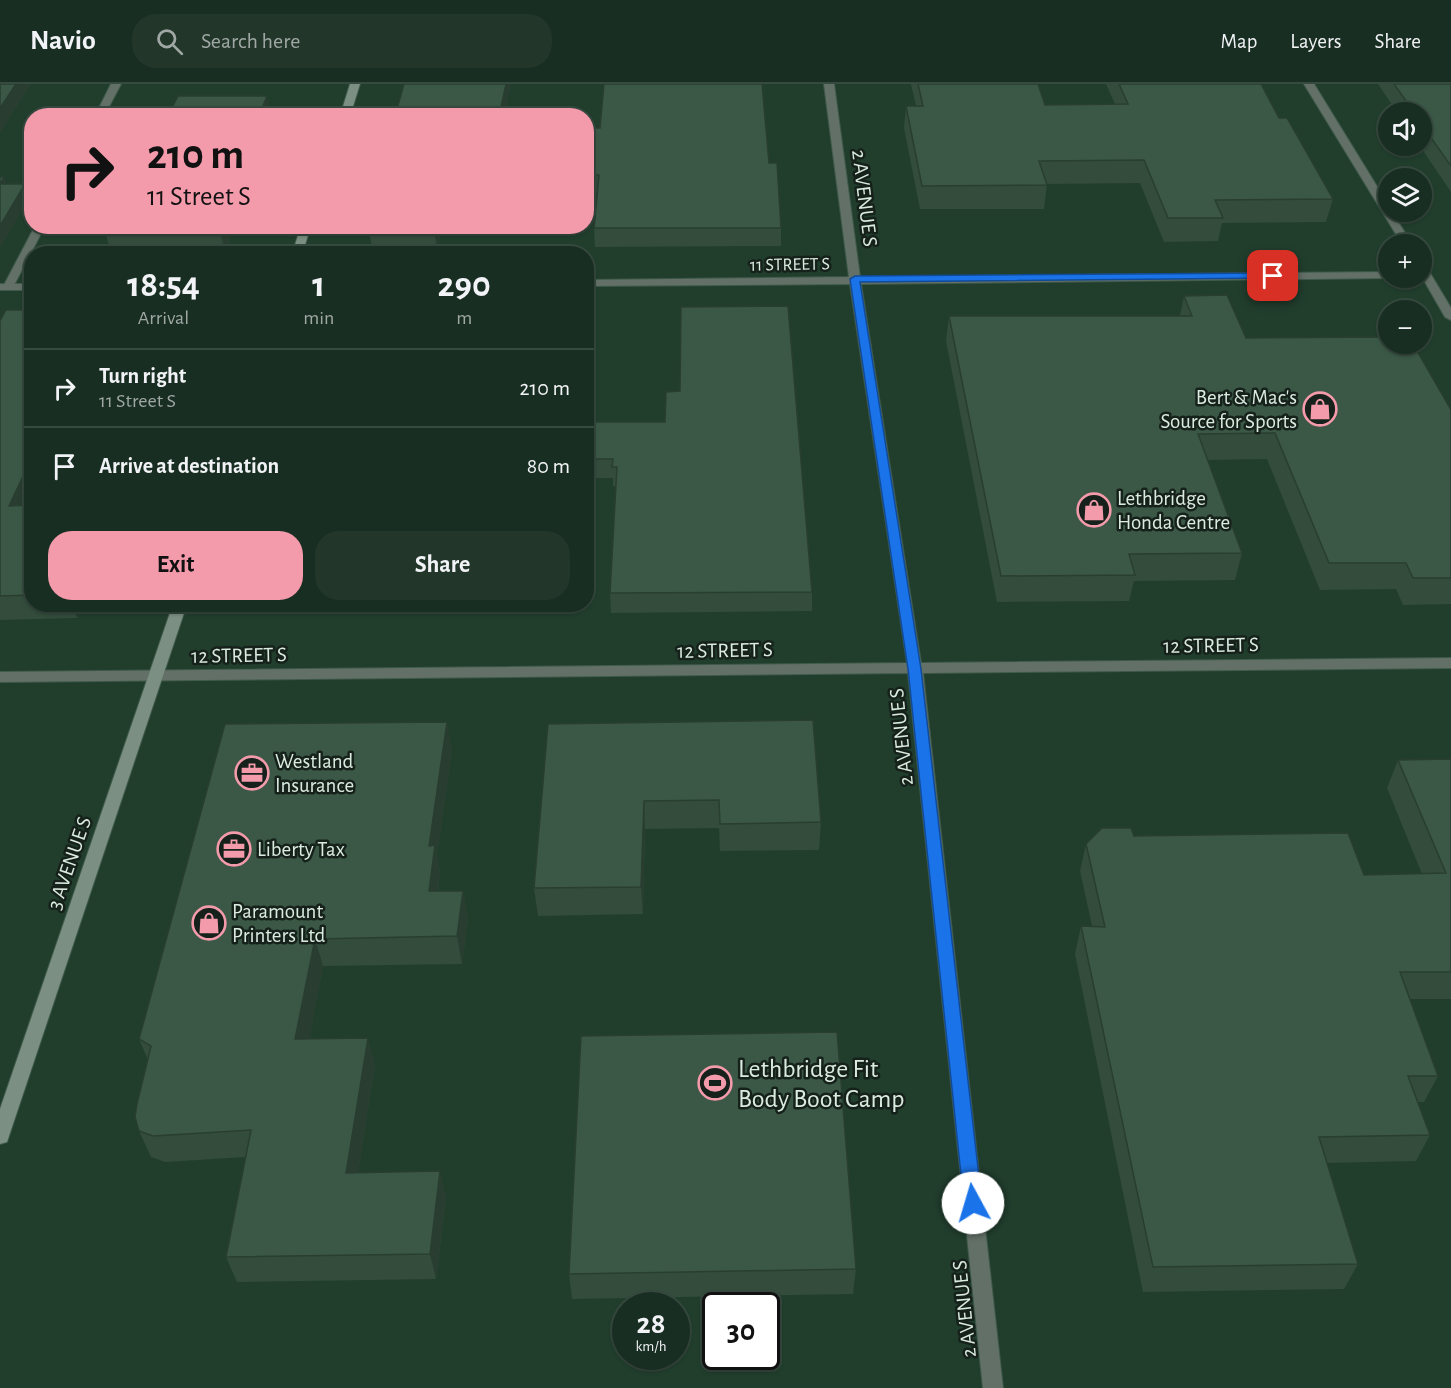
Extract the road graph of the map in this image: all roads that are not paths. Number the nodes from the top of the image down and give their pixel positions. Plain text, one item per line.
1 (116, 84) edge
2 (356, 84) edge
3 (829, 84) edge
4 (1309, 84) edge
5 (103, 108) edge
6 (348, 108) edge
7 (1401, 234) edge
8 (24, 253) edge
9 (1378, 275) edge
10 (855, 279) junction
11 (594, 283) edge
12 (4, 287) edge
13 (24, 287) edge
14 (1432, 287) edge
15 (1451, 317) edge
16 (177, 612) edge
17 (1451, 663) edge
18 (915, 669) junction
19 (0, 677) edge
20 (156, 677) junction
21 (0, 1136) edge
22 (993, 1388) edge

1 - 5 street
2 - 6 main road
3 - 10 street, 2 AVENUE S
4 - 7 street
8 - 12 street
9 - 10 street, 11 STREET S
10 - 11 street, 11 STREET S
10 - 18 street, 2 AVENUE S
12 - 13 street
14 - 15 street
16 - 20 main road, 3 AVENUE S
17 - 18 street, 12 STREET S
18 - 20 street, 12 STREET S
18 - 22 street, 2 AVENUE S
19 - 20 street, 12 STREET S
20 - 21 main road, 3 AVENUE S

